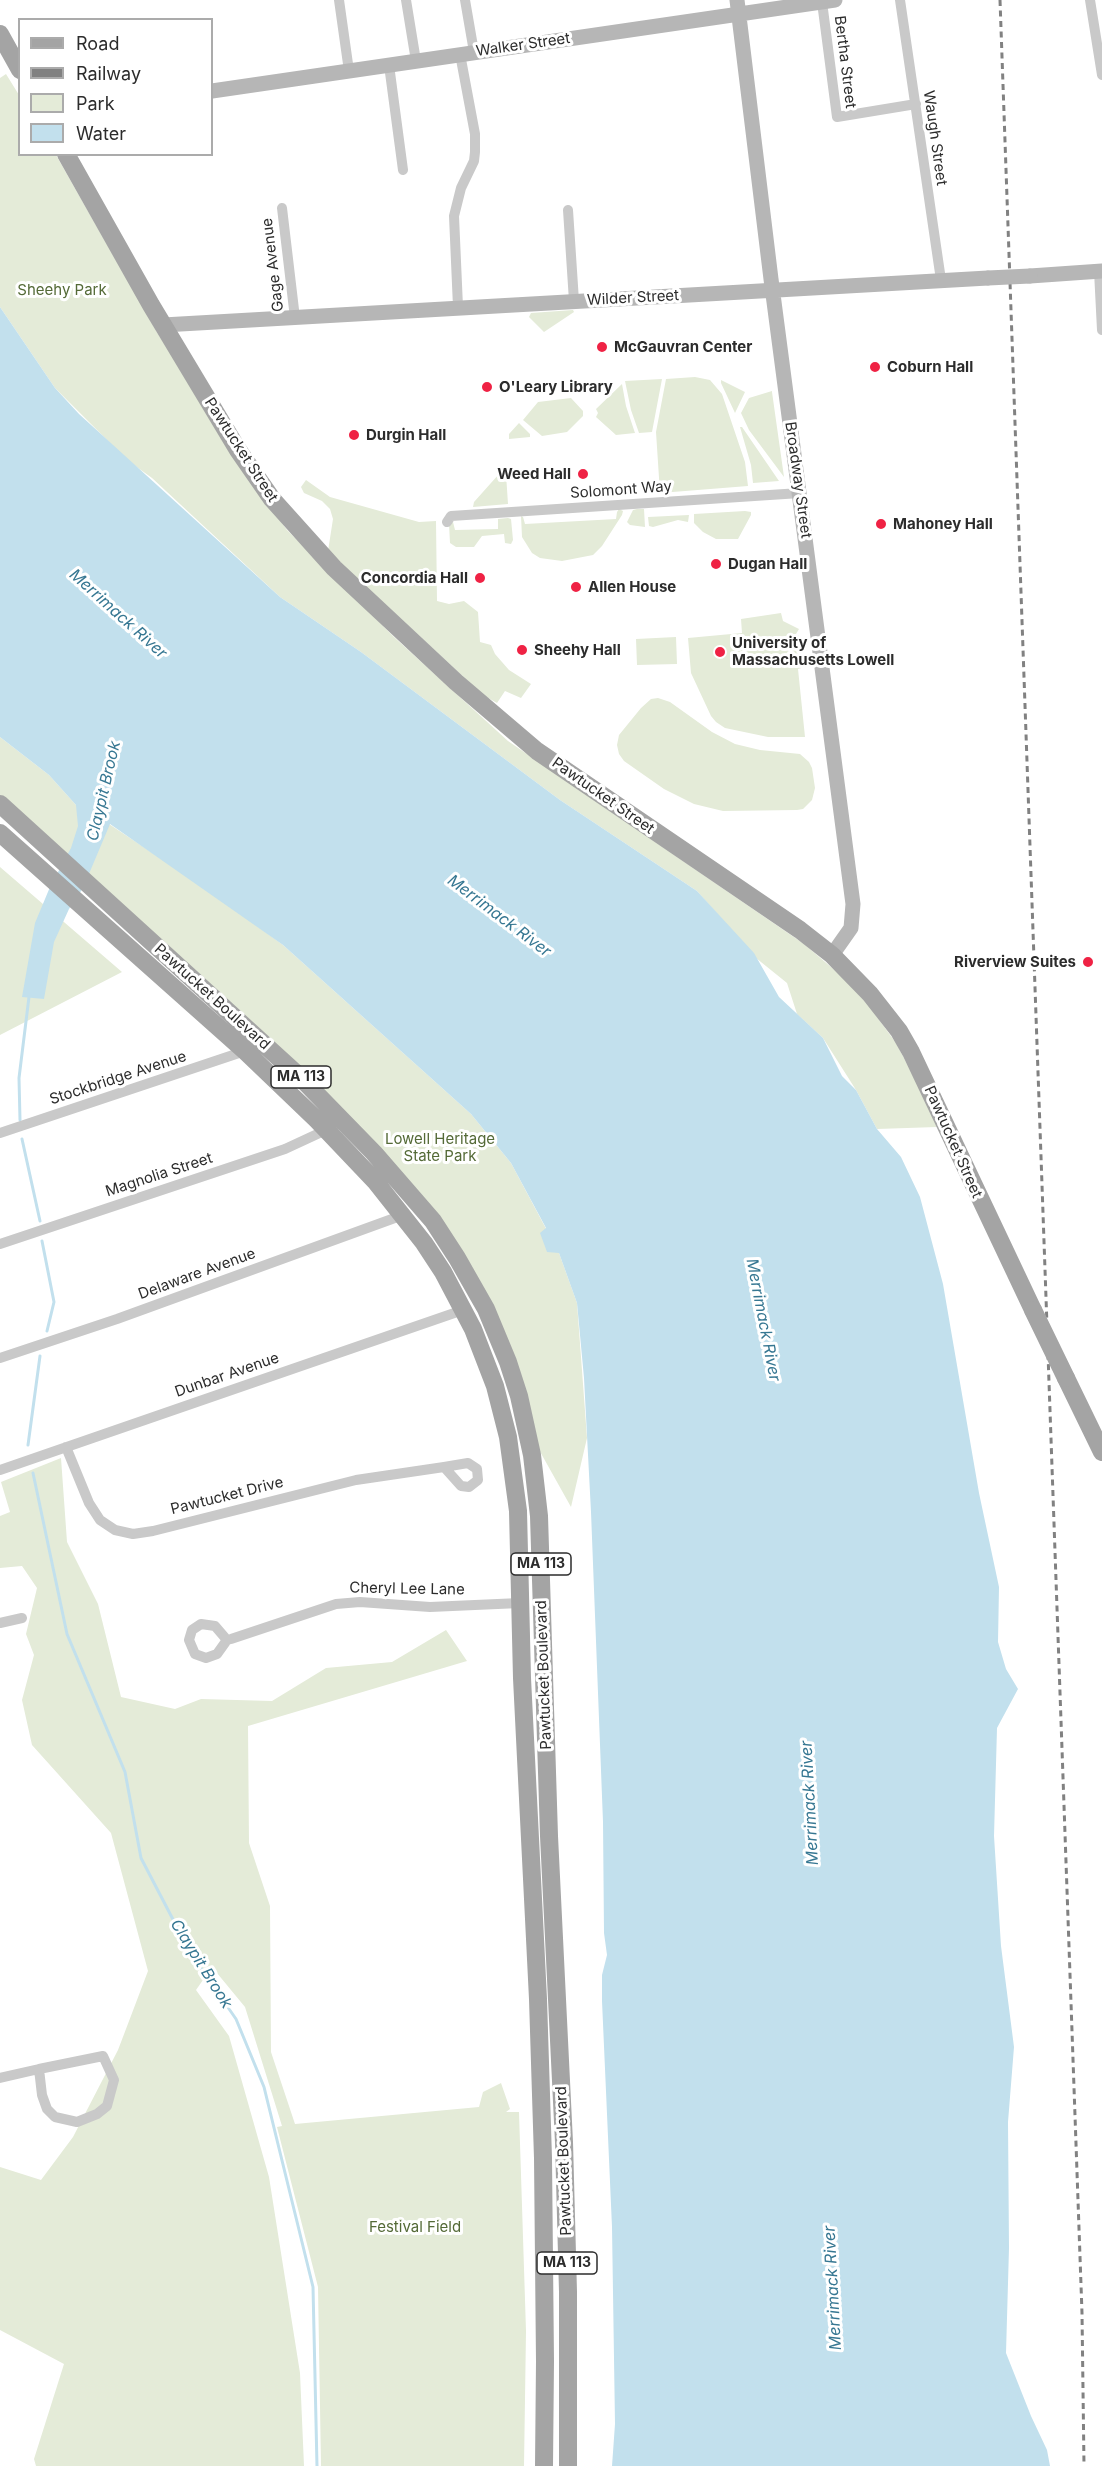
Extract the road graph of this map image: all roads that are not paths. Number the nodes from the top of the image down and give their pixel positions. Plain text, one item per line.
1 (339, 0) edge
2 (406, 0) edge
3 (465, 0) edge
4 (900, 0) edge
5 (1090, 0) edge
6 (828, 1) edge
7 (738, 7) edge
8 (0, 34) edge
9 (467, 53) junction
10 (416, 61) junction
11 (389, 65) junction
12 (18, 66) edge
13 (349, 71) junction
14 (1102, 75) edge
15 (213, 91) edge
16 (916, 104) junction
17 (67, 156) edge
18 (404, 170) dead end
19 (282, 208) dead end
20 (568, 210) dead end
21 (1100, 271) edge
22 (941, 280) junction
23 (772, 289) junction
24 (574, 301) junction
25 (458, 308) junction
26 (295, 318) junction
27 (163, 325) junction
28 (1102, 330) edge
29 (800, 493) junction
30 (447, 522) dead end
31 (0, 804) edge
32 (0, 833) edge
33 (832, 955) junction
34 (245, 1051) junction
35 (326, 1130) junction
36 (0, 1133) edge
37 (403, 1215) junction
38 (0, 1244) edge
39 (463, 1310) junction
40 (0, 1358) edge
41 (66, 1447) junction
42 (1102, 1452) edge
43 (444, 1467) dead end
44 (0, 1470) edge
45 (520, 1603) junction
46 (21, 1618) dead end
47 (0, 1623) edge
48 (227, 1640) dead end
49 (39, 2070) junction
50 (0, 2078) edge
51 (544, 2466) edge
52 (568, 2466) edge

1 - 13 street
2 - 10 street
3 - 9 street
4 - 16 street, Waugh Street
5 - 14 street
6 - 7 street, Walker Street
6 - 16 street, Bertha Street
7 - 9 street, Walker Street
7 - 23 street, Broadway Street
8 - 12 main road
9 - 10 street, Walker Street
9 - 25 street
10 - 11 street, Walker Street
11 - 13 street, Walker Street
11 - 18 street
13 - 15 street, Walker Street
16 - 22 street, Waugh Street
17 - 27 main road, Pawtucket Street
19 - 26 street, Gage Avenue
20 - 24 street
21 - 22 street, Wilder Street, bridge
21 - 28 street
22 - 23 street, Wilder Street
23 - 24 street, Wilder Street
23 - 29 street, Broadway Street
24 - 25 street, Wilder Street
25 - 26 street, Wilder Street
26 - 27 street, Wilder Street
27 - 33 main road, Pawtucket Street
29 - 30 street, Solomont Way
29 - 33 street, Broadway Street
31 - 52 main road, Pawtucket Boulevard / MA 113
32 - 34 main road, Pawtucket Boulevard / MA 113
33 - 42 main road, Pawtucket Street, bridge
34 - 35 main road, Pawtucket Boulevard / MA 113
34 - 36 street, Stockbridge Avenue
35 - 37 main road, Pawtucket Boulevard / MA 113
35 - 38 street, Magnolia Street
37 - 39 main road, Pawtucket Boulevard / MA 113
37 - 40 street, Delaware Avenue
39 - 41 street, Dunbar Avenue
39 - 45 main road, Pawtucket Boulevard / MA 113
41 - 43 street, Pawtucket Drive
41 - 44 street, Dunbar Avenue
45 - 48 street, Cheryl Lee Lane
45 - 51 main road, Pawtucket Boulevard / MA 113
46 - 47 street
49 - 49 street
49 - 50 street

